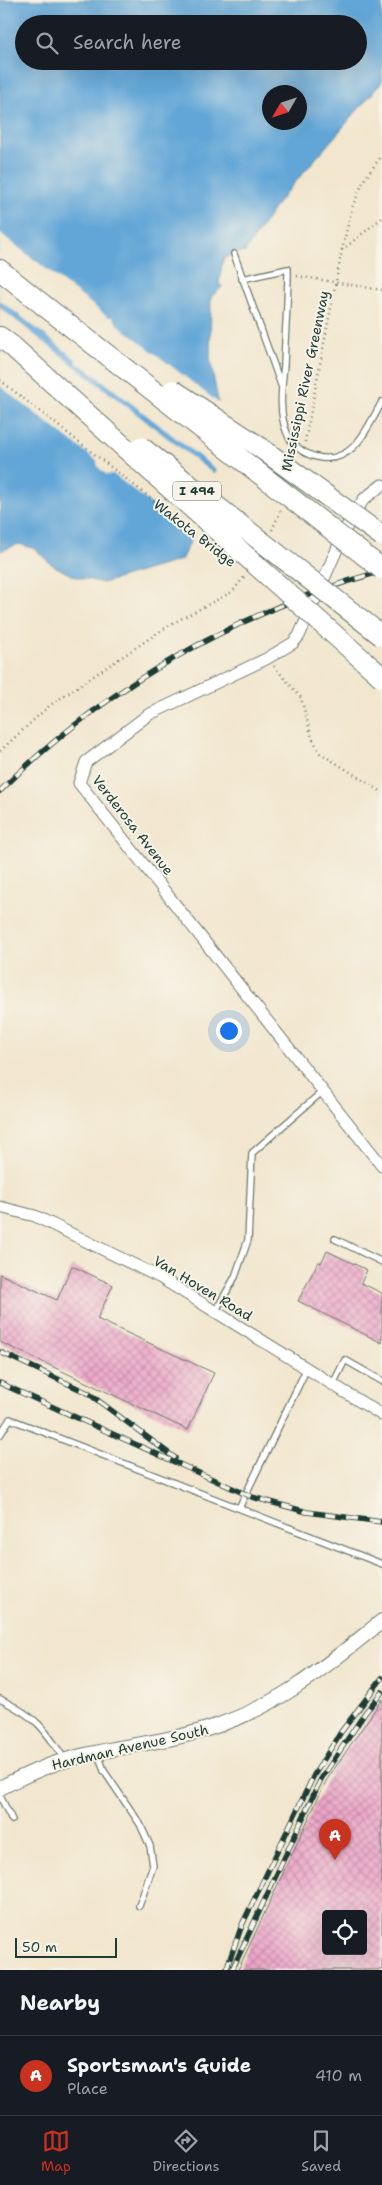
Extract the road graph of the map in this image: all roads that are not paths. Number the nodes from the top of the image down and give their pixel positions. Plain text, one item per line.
1 (234, 254) dead end
2 (0, 270) edge
3 (242, 279) junction
4 (42, 304) junction
5 (6, 342) edge
6 (282, 389) junction
7 (382, 402) edge
8 (382, 485) edge
9 (382, 536) edge
10 (382, 569) edge
11 (382, 636) edge
12 (382, 676) edge
13 (323, 1091) junction
14 (382, 1166) edge
15 (0, 1207) edge
16 (335, 1239) dead end
17 (382, 1262) edge
18 (215, 1312) junction
19 (307, 1368) junction
20 (382, 1381) edge
21 (333, 1384) junction
22 (382, 1415) edge
23 (0, 1436) edge
24 (239, 1508) junction
25 (382, 1564) edge
26 (382, 1621) edge
27 (0, 1699) edge
28 (98, 1753) junction
29 (65, 1760) junction
30 (0, 1788) edge
31 (0, 1796) edge
32 (12, 1820) dead end
33 (139, 1906) dead end

1 - 3 lane
2 - 4 highway
3 - 6 lane
3 - 6 lane
4 - 9 highway, bridge
4 - 10 highway, bridge
5 - 11 highway, I 494, bridge
5 - 12 highway, bridge
6 - 7 lane
8 - 13 street, Verderosa Avenue
13 - 14 street, Verderosa Avenue
13 - 18 lane
15 - 18 street, Van Hoven Road
16 - 17 lane
18 - 19 street, Van Hoven Road
19 - 21 street, Van Hoven Road
19 - 24 lane
20 - 21 lane
21 - 22 street, Van Hoven Road
23 - 24 lane
24 - 25 lane
26 - 28 street, Hardman Avenue South
27 - 29 lane
28 - 29 street, Hardman Avenue South
28 - 33 lane
29 - 30 street, Hardman Avenue South
31 - 32 lane

